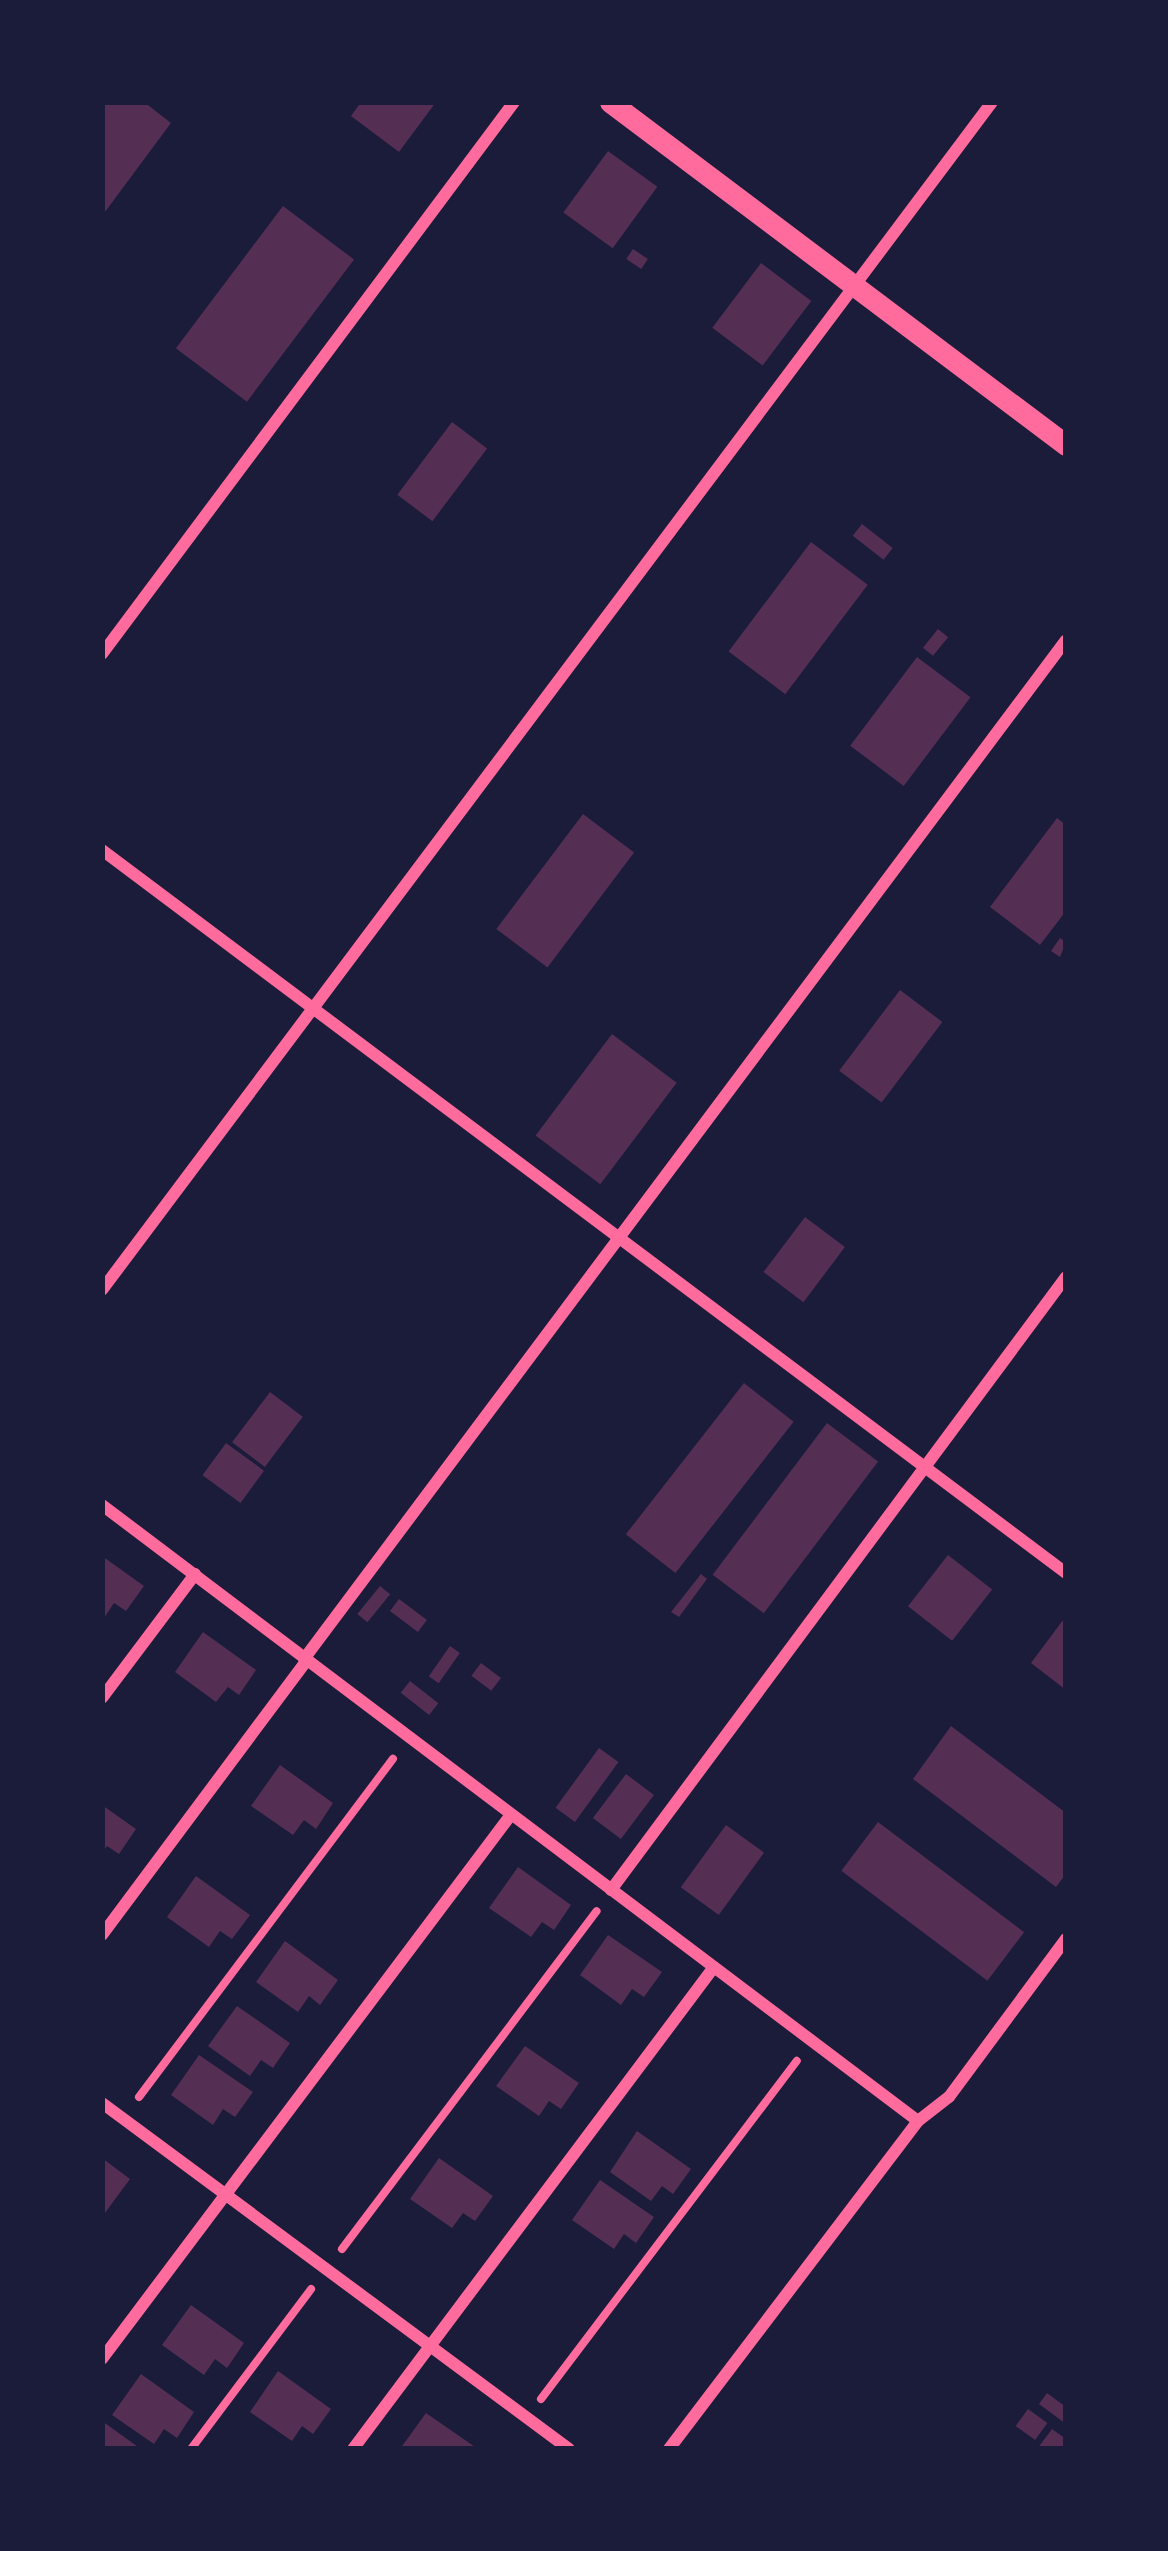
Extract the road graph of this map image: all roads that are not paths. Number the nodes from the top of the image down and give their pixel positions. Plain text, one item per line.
1 (514, 102) edge
2 (610, 102) edge
3 (992, 102) edge
4 (855, 286) junction
5 (1066, 445) edge
6 (1066, 640) edge
7 (102, 654) edge
8 (102, 850) edge
9 (314, 1008) junction
10 (618, 1238) junction
11 (1066, 1276) edge
12 (102, 1290) edge
13 (923, 1466) junction
14 (102, 1505) edge
15 (1066, 1573) edge
16 (195, 1574) junction
17 (305, 1660) junction
18 (102, 1698) edge
19 (510, 1816) junction
20 (611, 1890) junction
21 (102, 1935) edge
22 (1066, 1939) edge
23 (714, 1967) junction
24 (102, 2103) edge
25 (918, 2121) junction
26 (225, 2194) junction
27 (107, 2342) edge
28 (430, 2347) junction
29 (102, 2359) edge
30 (353, 2449) edge
31 (569, 2449) edge
32 (669, 2449) edge

1 - 7 street
2 - 4 street
3 - 4 street
4 - 5 street
4 - 9 street
6 - 10 street
8 - 9 street
9 - 10 street
9 - 12 street
10 - 13 street
10 - 17 street
11 - 13 street
13 - 15 street
13 - 20 street
14 - 16 street
16 - 17 street
16 - 18 street
17 - 19 street
17 - 21 street
19 - 20 street
19 - 26 street
20 - 23 street
22 - 25 street
23 - 25 street
23 - 28 street
24 - 26 street
25 - 32 street
26 - 27 street
26 - 28 street
27 - 29 street
28 - 30 street
28 - 31 street

